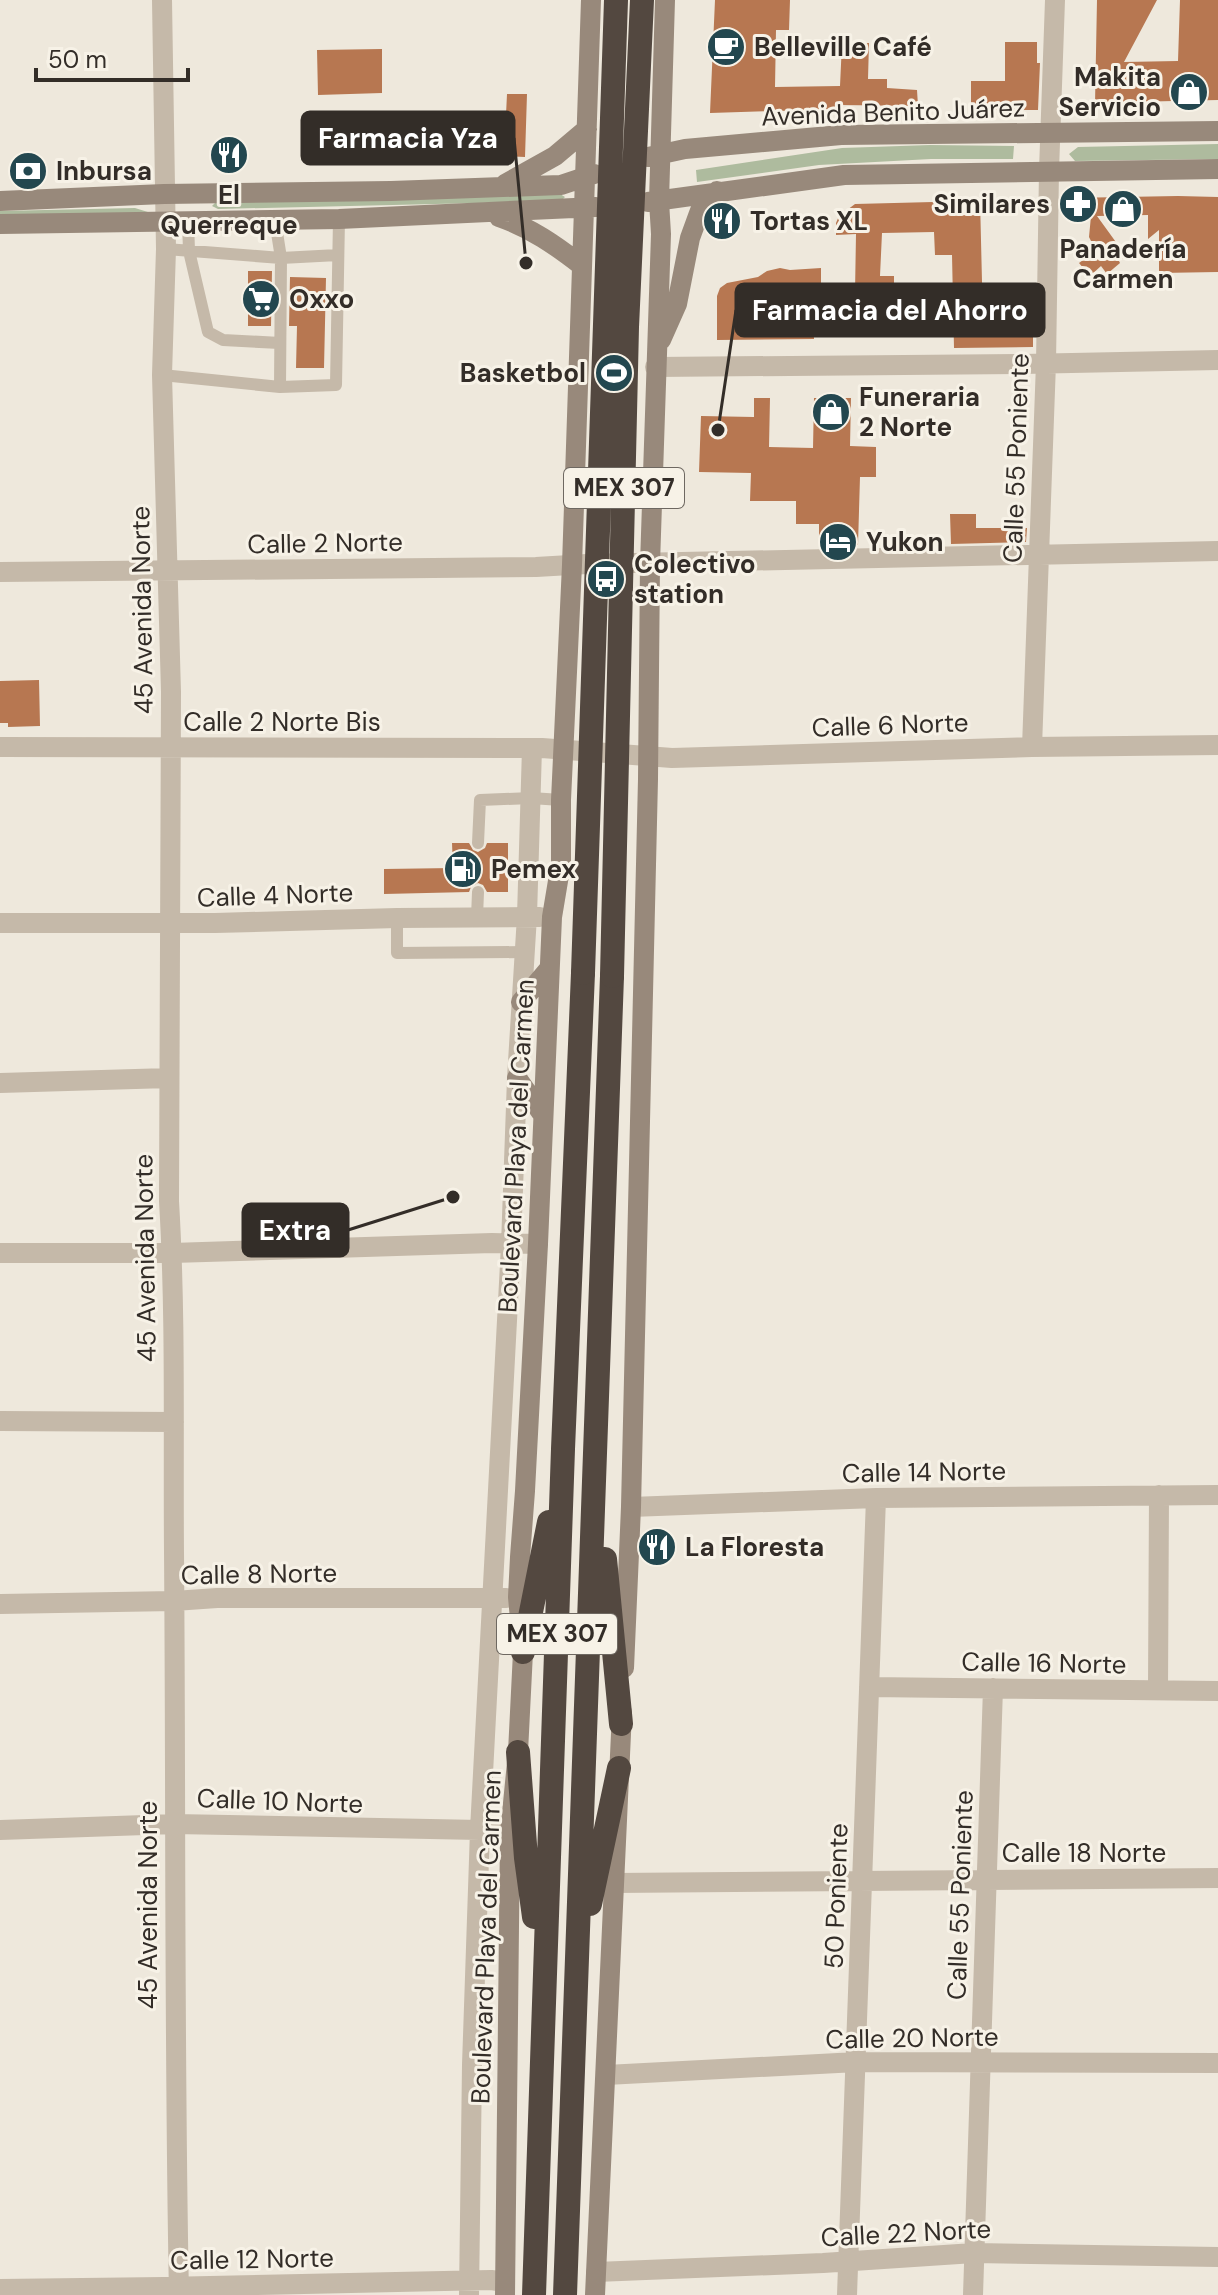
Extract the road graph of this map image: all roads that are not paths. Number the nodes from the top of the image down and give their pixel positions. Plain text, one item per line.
1 (162, 0) edge
2 (591, 0) edge
3 (616, 0) edge
4 (642, 0) edge
5 (665, 0) edge
6 (1055, 0) edge
7 (587, 129) junction
8 (1218, 131) edge
9 (1050, 133) junction
10 (660, 153) junction
11 (1218, 169) edge
12 (1049, 171) junction
13 (584, 177) junction
14 (498, 188) junction
15 (717, 191) junction
16 (164, 194) junction
17 (0, 201) edge
18 (659, 201) junction
19 (583, 209) junction
20 (489, 214) junction
21 (339, 219) junction
22 (165, 220) junction
23 (188, 220) junction
24 (275, 220) junction
25 (0, 224) edge
26 (166, 249) junction
27 (189, 251) junction
28 (338, 255) junction
29 (281, 258) junction
30 (581, 265) junction
31 (280, 343) junction
32 (656, 359) junction
33 (1218, 360) edge
34 (1046, 363) junction
35 (162, 375) junction
36 (280, 387) junction
37 (1218, 551) edge
38 (1039, 554) junction
39 (650, 564) junction
40 (572, 565) junction
41 (168, 571) junction
42 (0, 572) edge
43 (1218, 745) edge
44 (0, 747) edge
45 (171, 747) junction
46 (1032, 747) junction
47 (532, 748) junction
48 (564, 750) junction
49 (647, 758) junction
50 (531, 798) junction
51 (561, 800) junction
52 (478, 843) dead end
53 (478, 892) dead end
54 (527, 916) junction
55 (477, 917) junction
56 (552, 917) junction
57 (397, 918) junction
58 (0, 923) edge
59 (170, 923) junction
60 (524, 952) junction
61 (549, 969) junction
62 (521, 1002) junction
63 (169, 1078) junction
64 (517, 1078) junction
65 (0, 1083) edge
66 (543, 1115) junction
67 (538, 1244) junction
68 (511, 1245) junction
69 (0, 1253) edge
70 (172, 1253) junction
71 (0, 1421) edge
72 (174, 1422) junction
73 (563, 1449) junction
74 (595, 1468) junction
75 (1159, 1495) junction
76 (1218, 1495) edge
77 (876, 1498) junction
78 (631, 1507) junction
79 (518, 1597) junction
80 (493, 1598) junction
81 (174, 1601) junction
82 (0, 1604) edge
83 (523, 1652) junction
84 (869, 1687) junction
85 (993, 1688) junction
86 (1158, 1690) junction
87 (1218, 1691) edge
88 (621, 1724) junction
89 (518, 1752) junction
90 (619, 1768) junction
91 (174, 1824) junction
92 (0, 1830) edge
93 (480, 1830) junction
94 (510, 1834) junction
95 (1218, 1878) edge
96 (986, 1879) junction
97 (863, 1881) junction
98 (614, 1883) junction
99 (577, 1965) junction
100 (544, 1985) junction
101 (857, 2062) junction
102 (980, 2062) junction
103 (1218, 2063) edge
104 (606, 2075) junction
105 (974, 2253) junction
106 (1218, 2257) edge
107 (847, 2261) junction
108 (596, 2272) junction
109 (469, 2288) edge
110 (0, 2289) edge
111 (505, 2289) edge
112 (179, 2291) edge
113 (534, 2295) edge
114 (565, 2295) edge
115 (595, 2295) edge
116 (847, 2295) edge
117 (973, 2295) edge

1 - 16 street, 45 Avenida Norte
2 - 7 main road, Boulevard Playa del Carmen
3 - 73 highway, MEX 307, bridge
4 - 74 highway, MEX 307, bridge
5 - 10 main road
6 - 9 street, Calle 55 Poniente
7 - 13 main road, Boulevard Playa del Carmen
7 - 14 main road
8 - 9 main road, Avenida Benito Juárez
9 - 10 main road, Avenida Benito Juárez
9 - 12 street, Calle 55 Poniente
10 - 13 main road, Avenida Benito Juárez
10 - 18 main road
11 - 12 main road
12 - 15 main road
12 - 34 street, Calle 55 Poniente
13 - 14 main road, Avenida Benito Juárez
13 - 19 main road, Boulevard Playa del Carmen
14 - 16 main road, Avenida Benito Juárez
15 - 18 main road
15 - 32 main road
16 - 17 main road, Avenida Benito Juárez
16 - 22 street, 45 Avenida Norte
18 - 19 main road
18 - 32 main road
19 - 20 main road
19 - 30 main road, Boulevard Playa del Carmen
20 - 21 main road
20 - 30 main road
21 - 24 main road
21 - 28 lane
22 - 23 main road
22 - 25 main road
22 - 26 street, 45 Avenida Norte
23 - 24 main road
23 - 27 lane
24 - 29 lane
26 - 27 lane
26 - 35 street, 45 Avenida Norte
27 - 29 lane
27 - 31 lane
28 - 29 lane
28 - 36 lane
29 - 31 lane
30 - 40 main road, Boulevard Playa del Carmen
31 - 36 lane
32 - 34 street
32 - 39 main road
33 - 34 street
34 - 38 street, Calle 55 Poniente
35 - 36 lane
35 - 41 street, 45 Avenida Norte
37 - 38 street
38 - 39 street
38 - 46 street, Calle 55 Poniente
39 - 40 street, Calle 2 Norte
39 - 49 main road
40 - 41 street, Calle 2 Norte
40 - 48 main road, Boulevard Playa del Carmen
41 - 42 street, Calle 2 Norte
41 - 45 street, 45 Avenida Norte
43 - 46 street, Calle 6 Norte
44 - 45 street, Calle 2 Norte Bis
45 - 47 street, Calle 2 Norte Bis
45 - 59 street, 45 Avenida Norte
46 - 49 street, Calle 6 Norte
47 - 48 street, Calle 2 Norte Bis
47 - 50 street
48 - 49 street, Calle 6 Norte
48 - 51 main road, Boulevard Playa del Carmen
49 - 78 main road
50 - 51 lane
50 - 52 lane
50 - 54 street
51 - 56 main road, Boulevard Playa del Carmen
53 - 55 lane
54 - 55 street, Calle 4 Norte
54 - 56 street, Calle 4 Norte
54 - 60 street
55 - 57 street, Calle 4 Norte
56 - 61 main road, Boulevard Playa del Carmen
57 - 59 street, Calle 4 Norte
57 - 60 lane
58 - 59 street, Calle 4 Norte
59 - 63 street, 45 Avenida Norte
60 - 62 street
61 - 62 main road
61 - 66 main road, Boulevard Playa del Carmen
62 - 64 street
63 - 65 street
63 - 70 street, 45 Avenida Norte
64 - 66 main road
64 - 68 street
66 - 67 main road, Boulevard Playa del Carmen
67 - 68 street
67 - 79 main road, Boulevard Playa del Carmen
68 - 70 street
68 - 80 street
69 - 70 street
70 - 72 street, 45 Avenida Norte
71 - 72 street
72 - 81 street, 45 Avenida Norte
73 - 83 highway
73 - 100 highway, MEX 307
74 - 88 highway
74 - 99 highway, MEX 307
75 - 76 street, Calle 14 Norte
75 - 77 street, Calle 14 Norte
75 - 86 street
77 - 78 street, Calle 14 Norte
77 - 84 street, 50 Poniente
78 - 88 main road
79 - 80 street, Calle 8 Norte
79 - 83 main road, Boulevard Playa del Carmen
80 - 81 street, Calle 8 Norte
80 - 93 street
81 - 82 street, Calle 8 Norte
81 - 91 street, 45 Avenida Norte
83 - 89 main road, Boulevard Playa del Carmen
84 - 85 street, Calle 16 Norte
84 - 97 street, 50 Poniente
85 - 86 street, Calle 16 Norte
85 - 96 street, Calle 55 Poniente
86 - 87 street, Calle 16 Norte
88 - 90 main road
89 - 94 main road, Boulevard Playa del Carmen
89 - 100 highway
90 - 98 main road
90 - 99 highway
91 - 92 street, Calle 10 Norte
91 - 93 street, Calle 10 Norte
91 - 112 street, 45 Avenida Norte
93 - 94 street, Calle 10 Norte
93 - 109 street
94 - 111 main road, Boulevard Playa del Carmen
95 - 96 street, Calle 18 Norte
96 - 97 street, Calle 18 Norte
96 - 102 street, Calle 55 Poniente
97 - 98 street, Calle 18 Norte
97 - 101 street, 50 Poniente
98 - 104 main road
99 - 114 highway, MEX 307
100 - 113 highway, MEX 307
101 - 102 street, Calle 20 Norte
101 - 104 street, Calle 20 Norte
101 - 107 street, 50 Poniente
102 - 103 street, Calle 20 Norte
102 - 105 street, Calle 55 Poniente
104 - 108 main road
105 - 106 street, Calle 22 Norte
105 - 107 street, Calle 22 Norte
105 - 117 street, Calle 55 Poniente
107 - 108 street, Calle 22 Norte
107 - 116 street, 50 Poniente
108 - 115 main road
109 - 111 street, Calle 12 Norte
109 - 112 street, Calle 12 Norte
110 - 112 street, Calle 12 Norte

